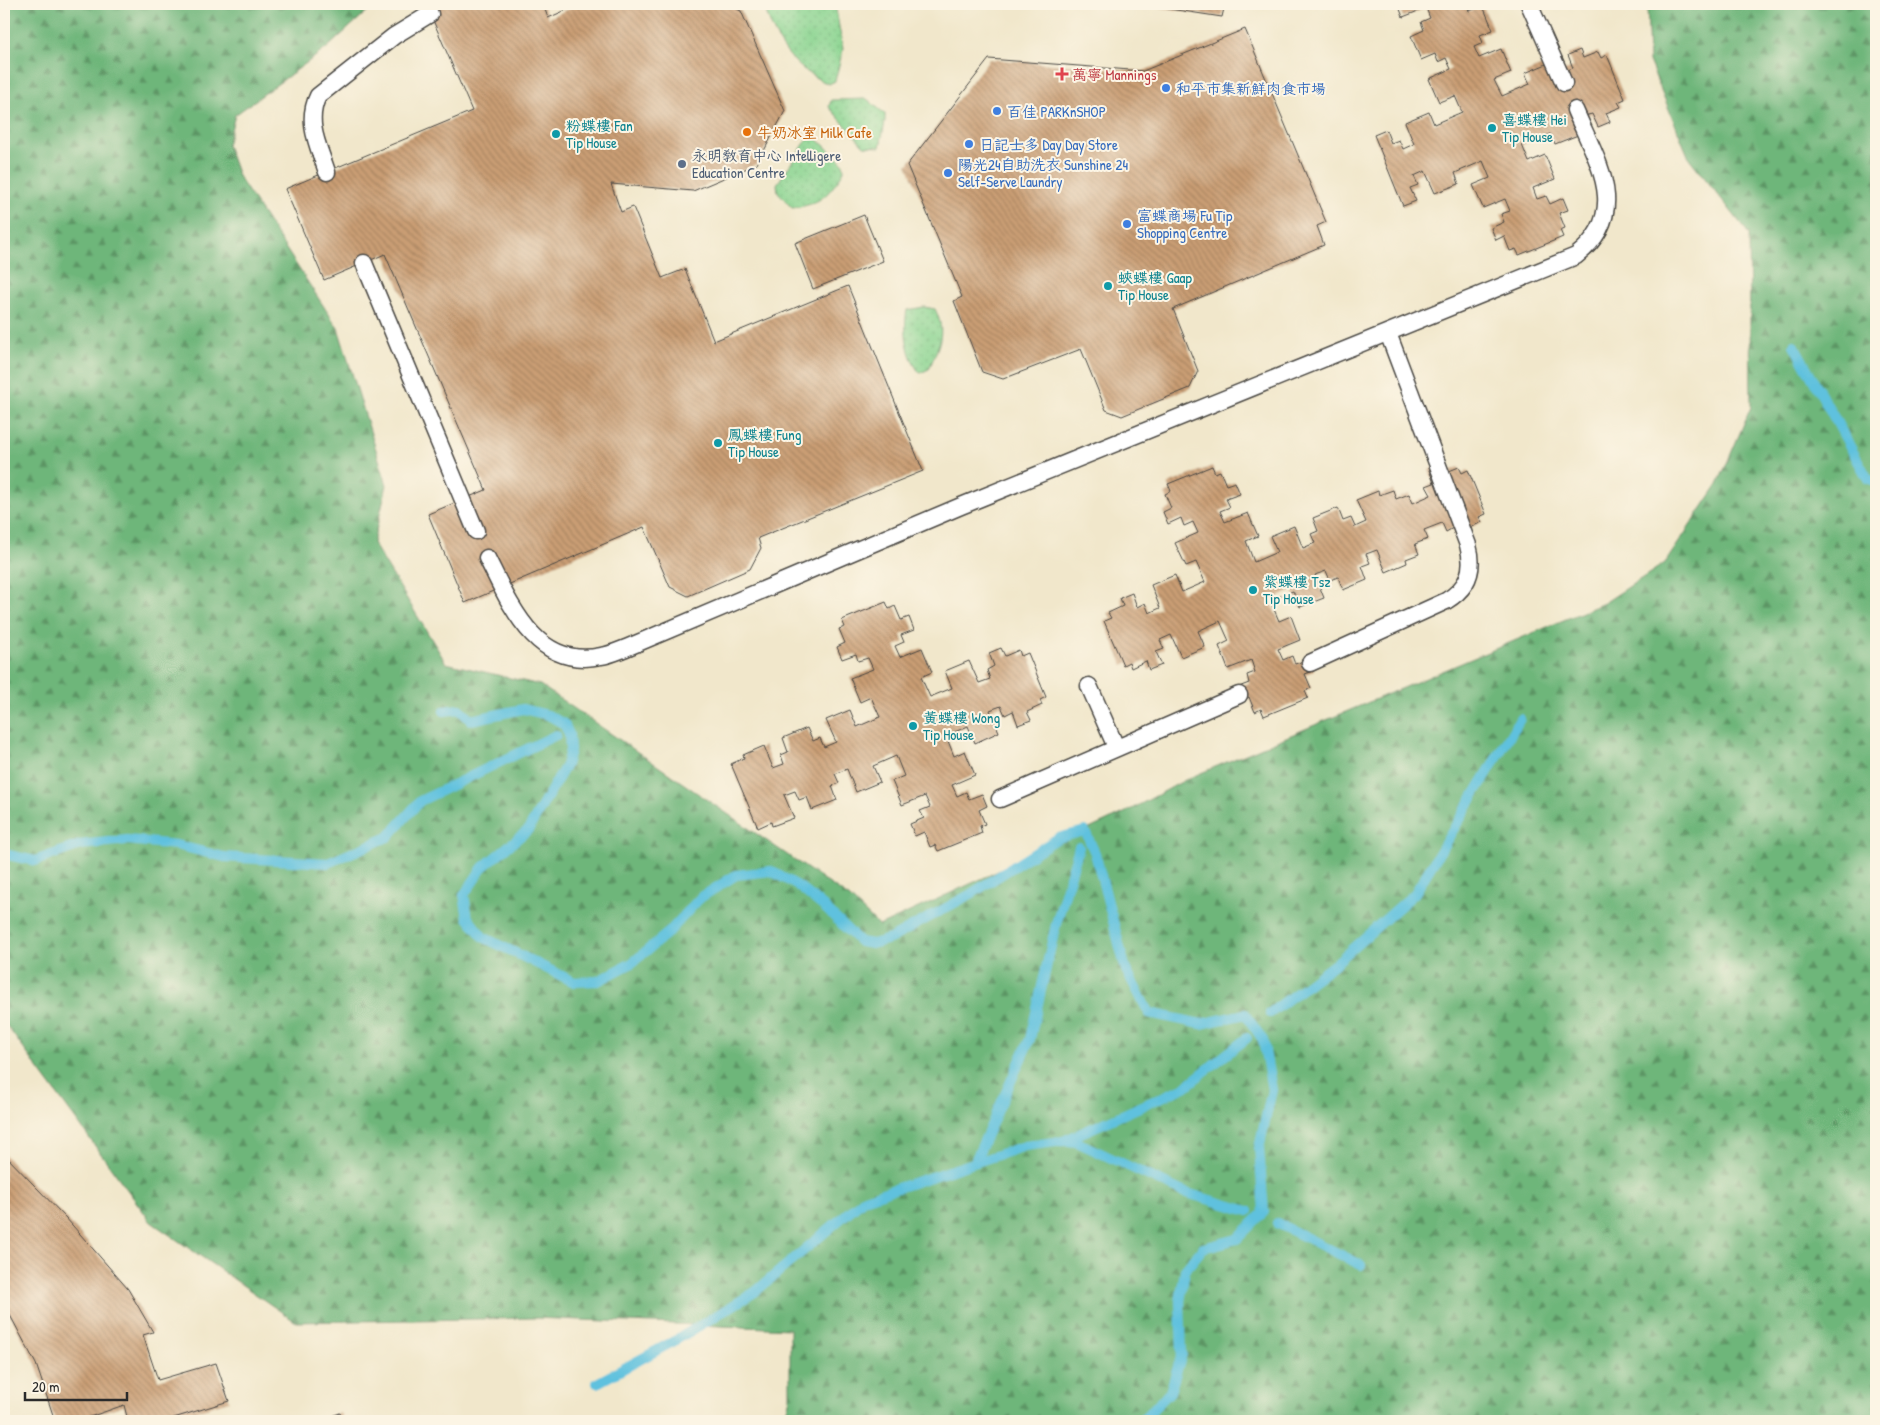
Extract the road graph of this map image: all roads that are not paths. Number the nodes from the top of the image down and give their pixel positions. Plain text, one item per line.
1 (1529, 4) edge
2 (430, 14) dead end
3 (1564, 83) dead end
4 (1575, 110) dead end
5 (326, 172) dead end
6 (364, 263) dead end
7 (1388, 333) junction
8 (476, 531) dead end
9 (487, 558) dead end
10 (1310, 663) dead end
11 (1089, 686) dead end
12 (1239, 695) dead end
13 (1116, 747) junction
14 (1000, 799) dead end

1 - 3 lane
2 - 5 lane
4 - 7 lane
6 - 8 lane
7 - 9 lane
7 - 10 lane
11 - 13 lane
12 - 13 lane
13 - 14 lane

